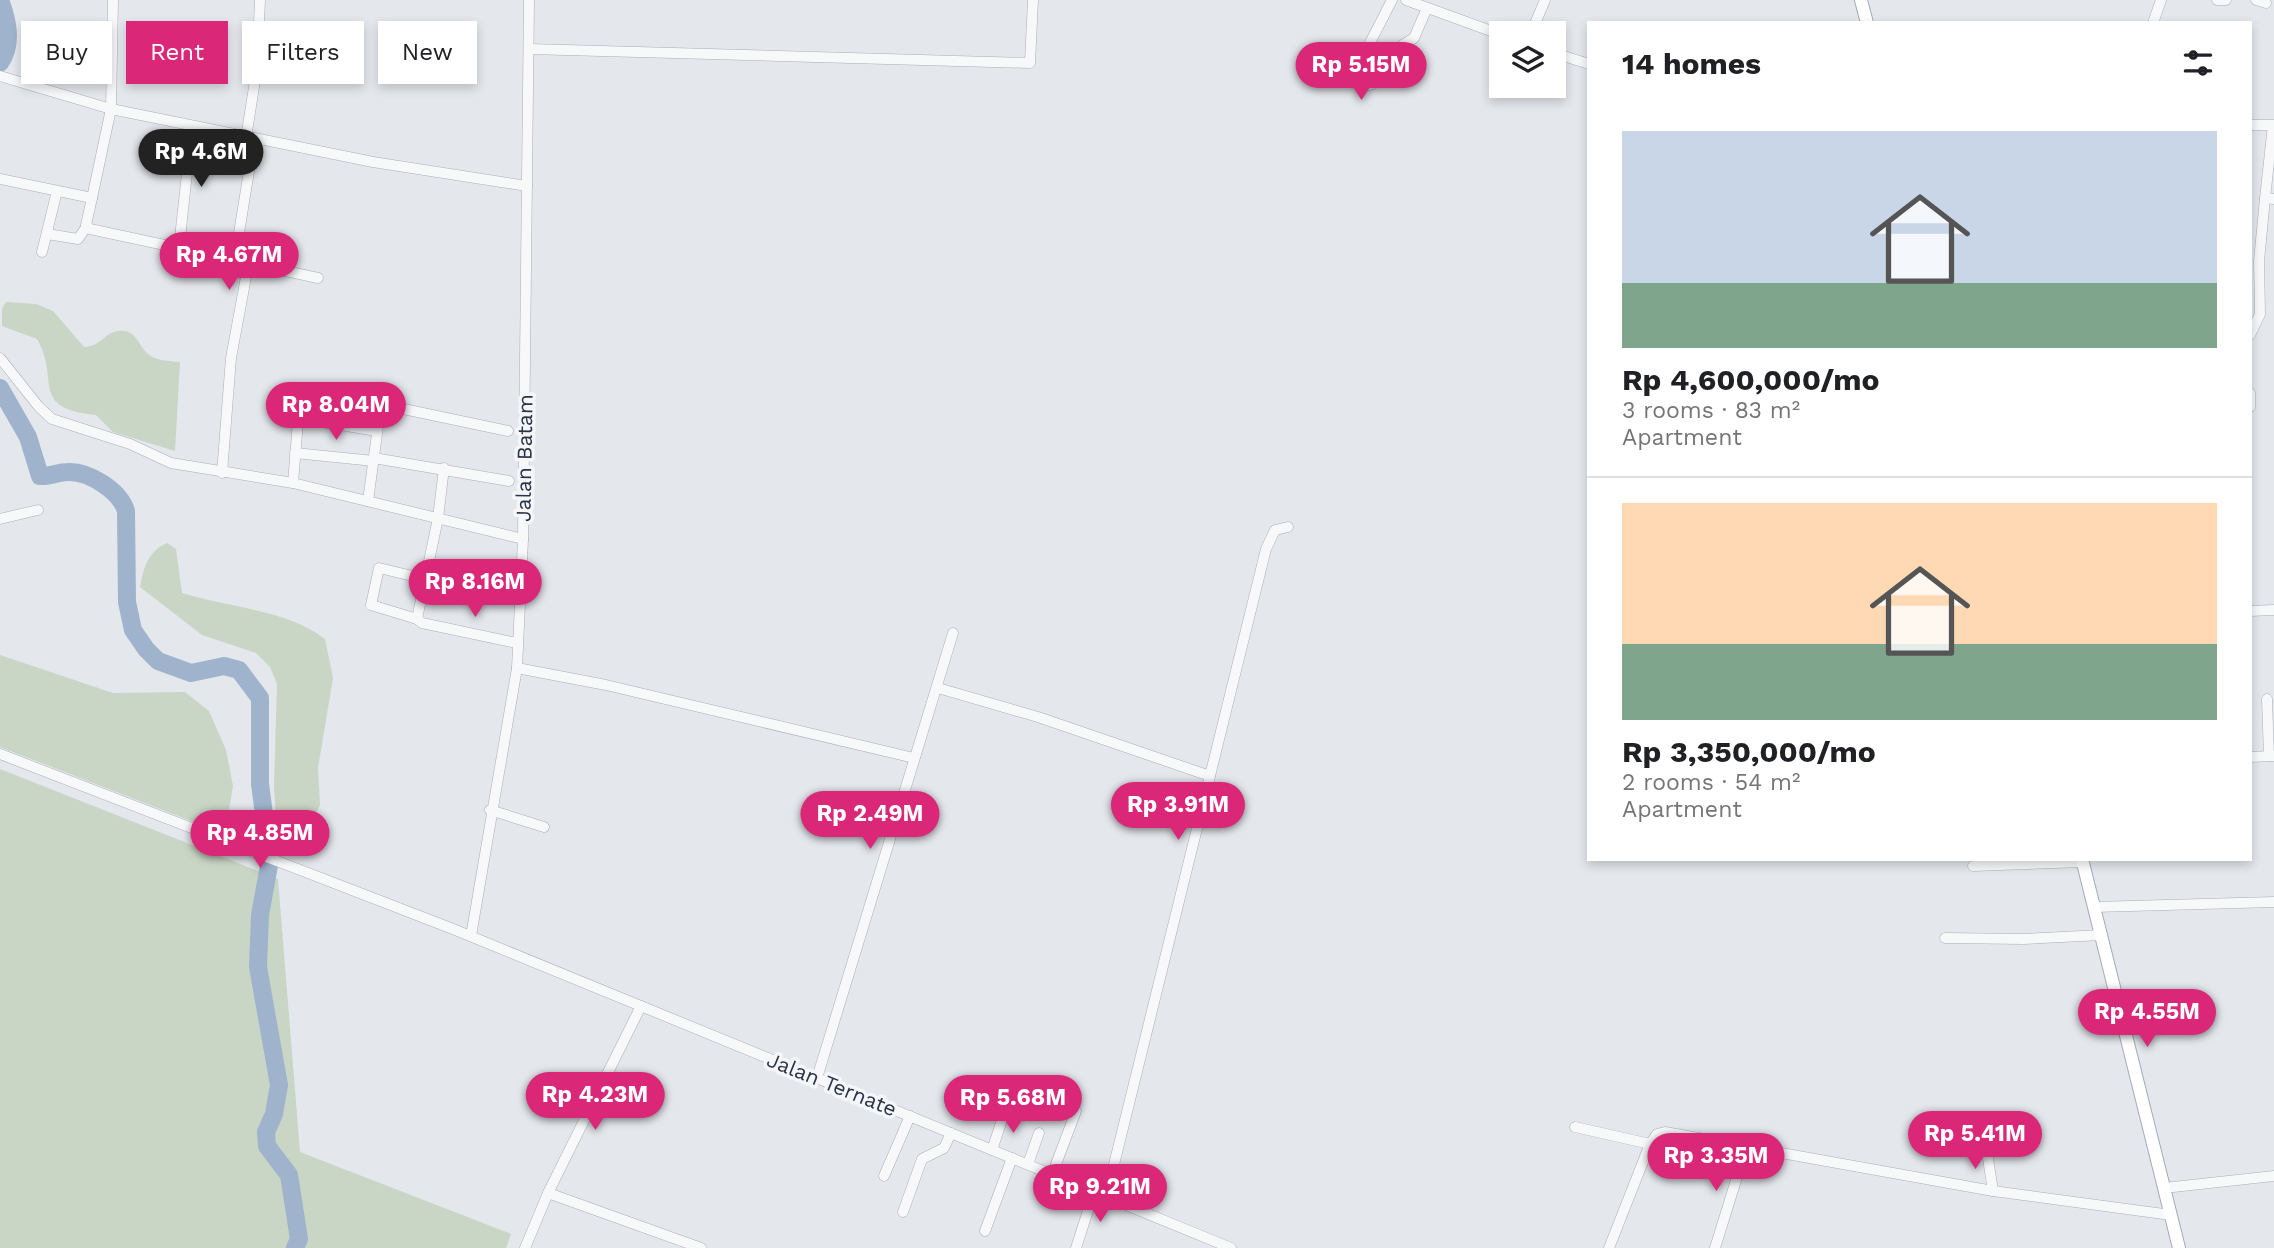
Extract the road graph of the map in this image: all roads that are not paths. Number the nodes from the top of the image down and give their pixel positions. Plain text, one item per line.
1 (113, 0) edge
2 (260, 0) edge
3 (529, 0) edge
4 (1033, 0) edge
5 (1392, 0) edge
6 (1406, 0) edge
7 (1543, 0) edge
8 (1861, 0) edge
9 (2161, 0) edge
10 (2217, 0) edge
11 (2226, 0) edge
12 (1427, 8) junction
13 (1535, 21) edge
14 (1866, 21) edge
15 (2154, 21) edge
16 (1489, 30) edge
17 (529, 50) junction
18 (1566, 57) edge
19 (1587, 63) edge
20 (0, 76) edge
21 (111, 109) junction
22 (2252, 125) edge
23 (2274, 125) edge
24 (192, 127) junction
25 (250, 139) junction
26 (0, 179) edge
27 (527, 186) junction
28 (57, 191) junction
29 (93, 198) junction
30 (2269, 199) edge
31 (86, 226) junction
32 (47, 234) junction
33 (179, 247) junction
34 (43, 252) dead end
35 (235, 258) junction
36 (249, 261) junction
37 (318, 278) dead end
38 (2254, 321) edge
39 (0, 358) edge
40 (381, 404) junction
41 (298, 418) junction
42 (508, 430) dead end
43 (377, 431) junction
44 (295, 453) junction
45 (374, 460) junction
46 (444, 468) junction
47 (222, 472) junction
48 (509, 481) dead end
49 (293, 483) junction
50 (368, 501) junction
51 (38, 510) dead end
52 (0, 519) edge
53 (438, 519) junction
54 (1288, 527) dead end
55 (523, 540) junction
56 (426, 574) junction
57 (520, 589) junction
58 (2274, 610) edge
59 (2252, 611) edge
60 (417, 618) junction
61 (953, 633) dead end
62 (517, 643) junction
63 (517, 668) junction
64 (938, 688) junction
65 (2267, 699) dead end
66 (0, 754) edge
67 (2272, 756) edge
68 (2252, 757) edge
69 (914, 758) junction
70 (1210, 776) junction
71 (491, 810) junction
72 (544, 827) dead end
73 (2082, 861) edge
74 (1973, 866) dead end
75 (2274, 902) edge
76 (2094, 907) junction
77 (2102, 935) junction
78 (471, 936) junction
79 (1945, 938) dead end
80 (641, 1006) junction
81 (817, 1078) junction
82 (1005, 1111) dead end
83 (1076, 1111) dead end
84 (909, 1116) junction
85 (1575, 1127) dead end
86 (951, 1133) junction
87 (1040, 1133) dead end
88 (1650, 1143) junction
89 (1986, 1146) dead end
90 (1745, 1148) junction
91 (992, 1150) junction
92 (1012, 1158) junction
93 (1028, 1164) junction
94 (1052, 1175) junction
95 (884, 1176) dead end
96 (2274, 1176) edge
97 (2164, 1188) junction
98 (1993, 1191) junction
99 (1094, 1192) junction
100 (548, 1193) junction
101 (1106, 1197) junction
102 (903, 1212) dead end
103 (2171, 1215) junction
104 (985, 1231) dead end
105 (525, 1248) edge
106 (701, 1248) edge
107 (1076, 1248) edge
108 (1231, 1248) edge
109 (1609, 1248) edge
110 (1715, 1248) edge
111 (2179, 1248) edge

1 - 21 street
2 - 25 street
3 - 17 street, Jalan Batam
4 - 17 street
5 - 12 street
6 - 12 street
7 - 13 street
8 - 14 main road
9 - 15 street
10 - 11 street
12 - 16 street
17 - 27 street, Jalan Batam
18 - 19 street
20 - 21 street
21 - 24 street
21 - 29 street
22 - 23 street
23 - 30 street
24 - 25 street
24 - 33 street
25 - 27 street
25 - 35 street
26 - 28 street
27 - 55 street, Jalan Batam
28 - 29 street
28 - 32 street
29 - 31 street
30 - 38 street
31 - 32 street
31 - 33 street
32 - 34 street
33 - 35 street
35 - 36 street
36 - 37 street
36 - 47 street
39 - 47 street
40 - 41 street
40 - 42 street
40 - 43 street
41 - 43 street
41 - 44 street
43 - 45 street
44 - 45 street
44 - 49 street
45 - 46 street
45 - 50 street
46 - 48 street
46 - 53 street
47 - 49 street
49 - 50 street
50 - 53 street
51 - 52 street
53 - 55 street
53 - 56 street
54 - 70 street
55 - 57 street, Jalan Batam
56 - 57 street
56 - 60 street
56 - 60 street
57 - 62 street, Jalan Batam
58 - 59 street
60 - 62 street
61 - 64 street
62 - 63 street, Jalan Batam
63 - 69 street
63 - 71 street, Jalan Batam
64 - 69 street
64 - 70 street
65 - 67 street
66 - 78 street, Jalan Ternate
67 - 68 street
69 - 81 street
70 - 101 street
71 - 72 street
71 - 78 street, Jalan Batam
73 - 74 street
73 - 76 main road
75 - 76 street
76 - 77 main road
77 - 79 street
77 - 97 main road
78 - 80 street, Jalan Ternate
80 - 81 street, Jalan Ternate
80 - 100 street
81 - 84 street, Jalan Ternate
82 - 91 street
83 - 94 street
84 - 86 street, Jalan Ternate
84 - 95 street
85 - 88 street
86 - 91 street, Jalan Ternate
86 - 102 street
87 - 93 street
88 - 90 street
88 - 109 street
89 - 98 street
90 - 98 street
90 - 110 street
91 - 92 street, Jalan Ternate
92 - 93 street, Jalan Ternate
92 - 104 street
93 - 94 street, Jalan Ternate
94 - 99 street, Jalan Ternate
96 - 97 street
97 - 103 main road
98 - 103 street
99 - 101 street, Jalan Ternate
99 - 107 street
100 - 105 street
100 - 106 street
101 - 108 street, Jalan Ternate
103 - 111 main road

